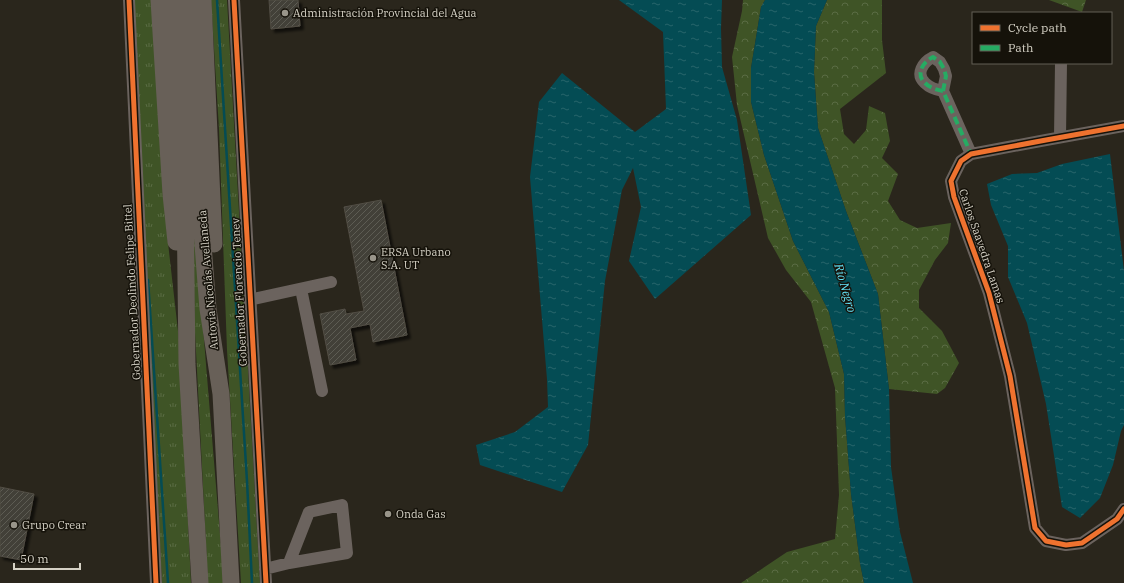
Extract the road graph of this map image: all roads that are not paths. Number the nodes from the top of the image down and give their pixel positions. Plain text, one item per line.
1 (128, 0) edge
2 (159, 0) edge
3 (175, 0) edge
4 (188, 0) edge
5 (203, 0) edge
6 (234, 0) edge
7 (1061, 64) edge
8 (943, 91) dead end
9 (1124, 126) edge
10 (1060, 137) junction
11 (971, 154) junction
12 (331, 282) dead end
13 (301, 289) junction
14 (249, 300) junction
15 (187, 364) junction
16 (322, 391) dead end
17 (220, 394) junction
18 (1124, 509) edge
19 (289, 563) junction
20 (265, 569) junction
21 (156, 583) edge
22 (200, 583) edge
23 (231, 583) edge
24 (266, 583) edge

1 - 21 street, Gobernador Deolindo Felipe Bittel
2 - 15 highway
3 - 15 highway, Autovía Nicolás Avellaneda
4 - 17 highway, Autovía Nicolás Avellaneda
5 - 17 highway
6 - 14 street, Gobernador Florencio Tenev
7 - 10 street
8 - 11 street
9 - 10 street
10 - 11 street
11 - 18 street, Carlos Saavedra Lamas
12 - 13 street
13 - 14 street
13 - 16 street
14 - 20 street, Gobernador Florencio Tenev
15 - 22 highway, Autovía Nicolás Avellaneda
17 - 23 highway, Autovía Nicolás Avellaneda
19 - 19 street
19 - 20 street
20 - 24 street, Gobernador Florencio Tenev

